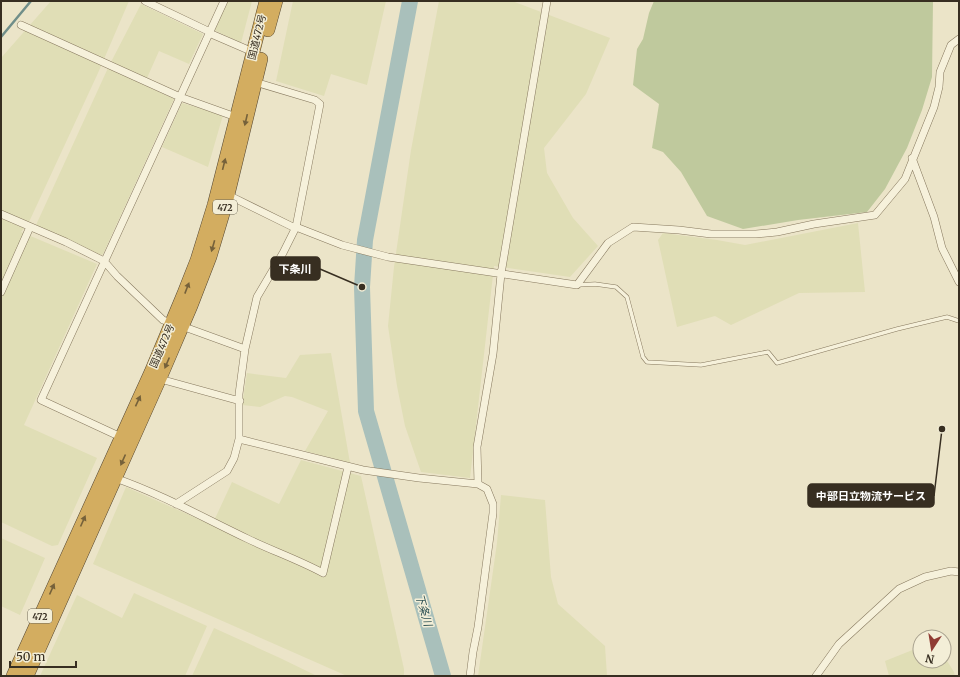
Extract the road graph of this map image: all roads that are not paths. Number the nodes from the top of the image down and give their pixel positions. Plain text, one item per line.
1 (145, 1) edge
2 (224, 1) edge
3 (266, 1) edge
4 (276, 1) edge
5 (547, 1) edge
6 (21, 25) dead end
7 (210, 32) junction
8 (959, 39) edge
9 (254, 52) junction
10 (255, 82) junction
11 (180, 97) junction
12 (236, 116) junction
13 (912, 158) junction
14 (228, 195) junction
15 (1, 214) edge
16 (30, 227) junction
17 (296, 228) junction
18 (104, 261) junction
19 (501, 274) junction
20 (959, 282) edge
21 (577, 285) junction
22 (1, 292) edge
23 (959, 321) edge
24 (176, 325) junction
25 (245, 349) junction
26 (160, 379) junction
27 (240, 401) junction
28 (126, 439) junction
29 (239, 439) junction
30 (348, 467) junction
31 (115, 478) junction
32 (478, 484) junction
33 (176, 504) junction
34 (959, 572) edge
35 (14, 676) edge
36 (26, 676) edge
37 (470, 676) edge
38 (816, 676) edge

1 - 7 street
2 - 7 street
3 - 9 highway, 国道472号 / 472
4 - 10 highway, 国道472号 / 472
5 - 19 street
6 - 11 street
7 - 9 street
7 - 11 street
8 - 13 street
9 - 12 highway, 国道472号 / 472
10 -> 14 highway, 国道472号 / 472
10 - 17 street
11 - 12 street
11 - 18 street
24 -> 12 highway, 国道472号 / 472
13 - 20 street
13 - 21 street
14 - 17 street
14 -> 24 highway, 国道472号 / 472
15 - 16 street
16 - 18 street
16 - 22 street
17 - 19 street
17 - 25 street
18 - 24 street
18 - 28 street
19 - 21 street
19 - 32 street
21 - 23 lane
24 - 25 street
24 -> 26 highway, 国道472号 / 472
28 -> 24 highway, 国道472号 / 472
25 - 27 street
26 - 27 street
26 - 28 highway, 国道472号 / 472
27 - 29 street
28 -> 31 highway, 国道472号 / 472
35 -> 28 highway, 国道472号 / 472
29 - 30 street
29 - 33 street
30 - 32 street
30 - 33 street
31 - 33 street
31 - 36 highway, 国道472号 / 472
32 - 37 street
34 - 38 street

